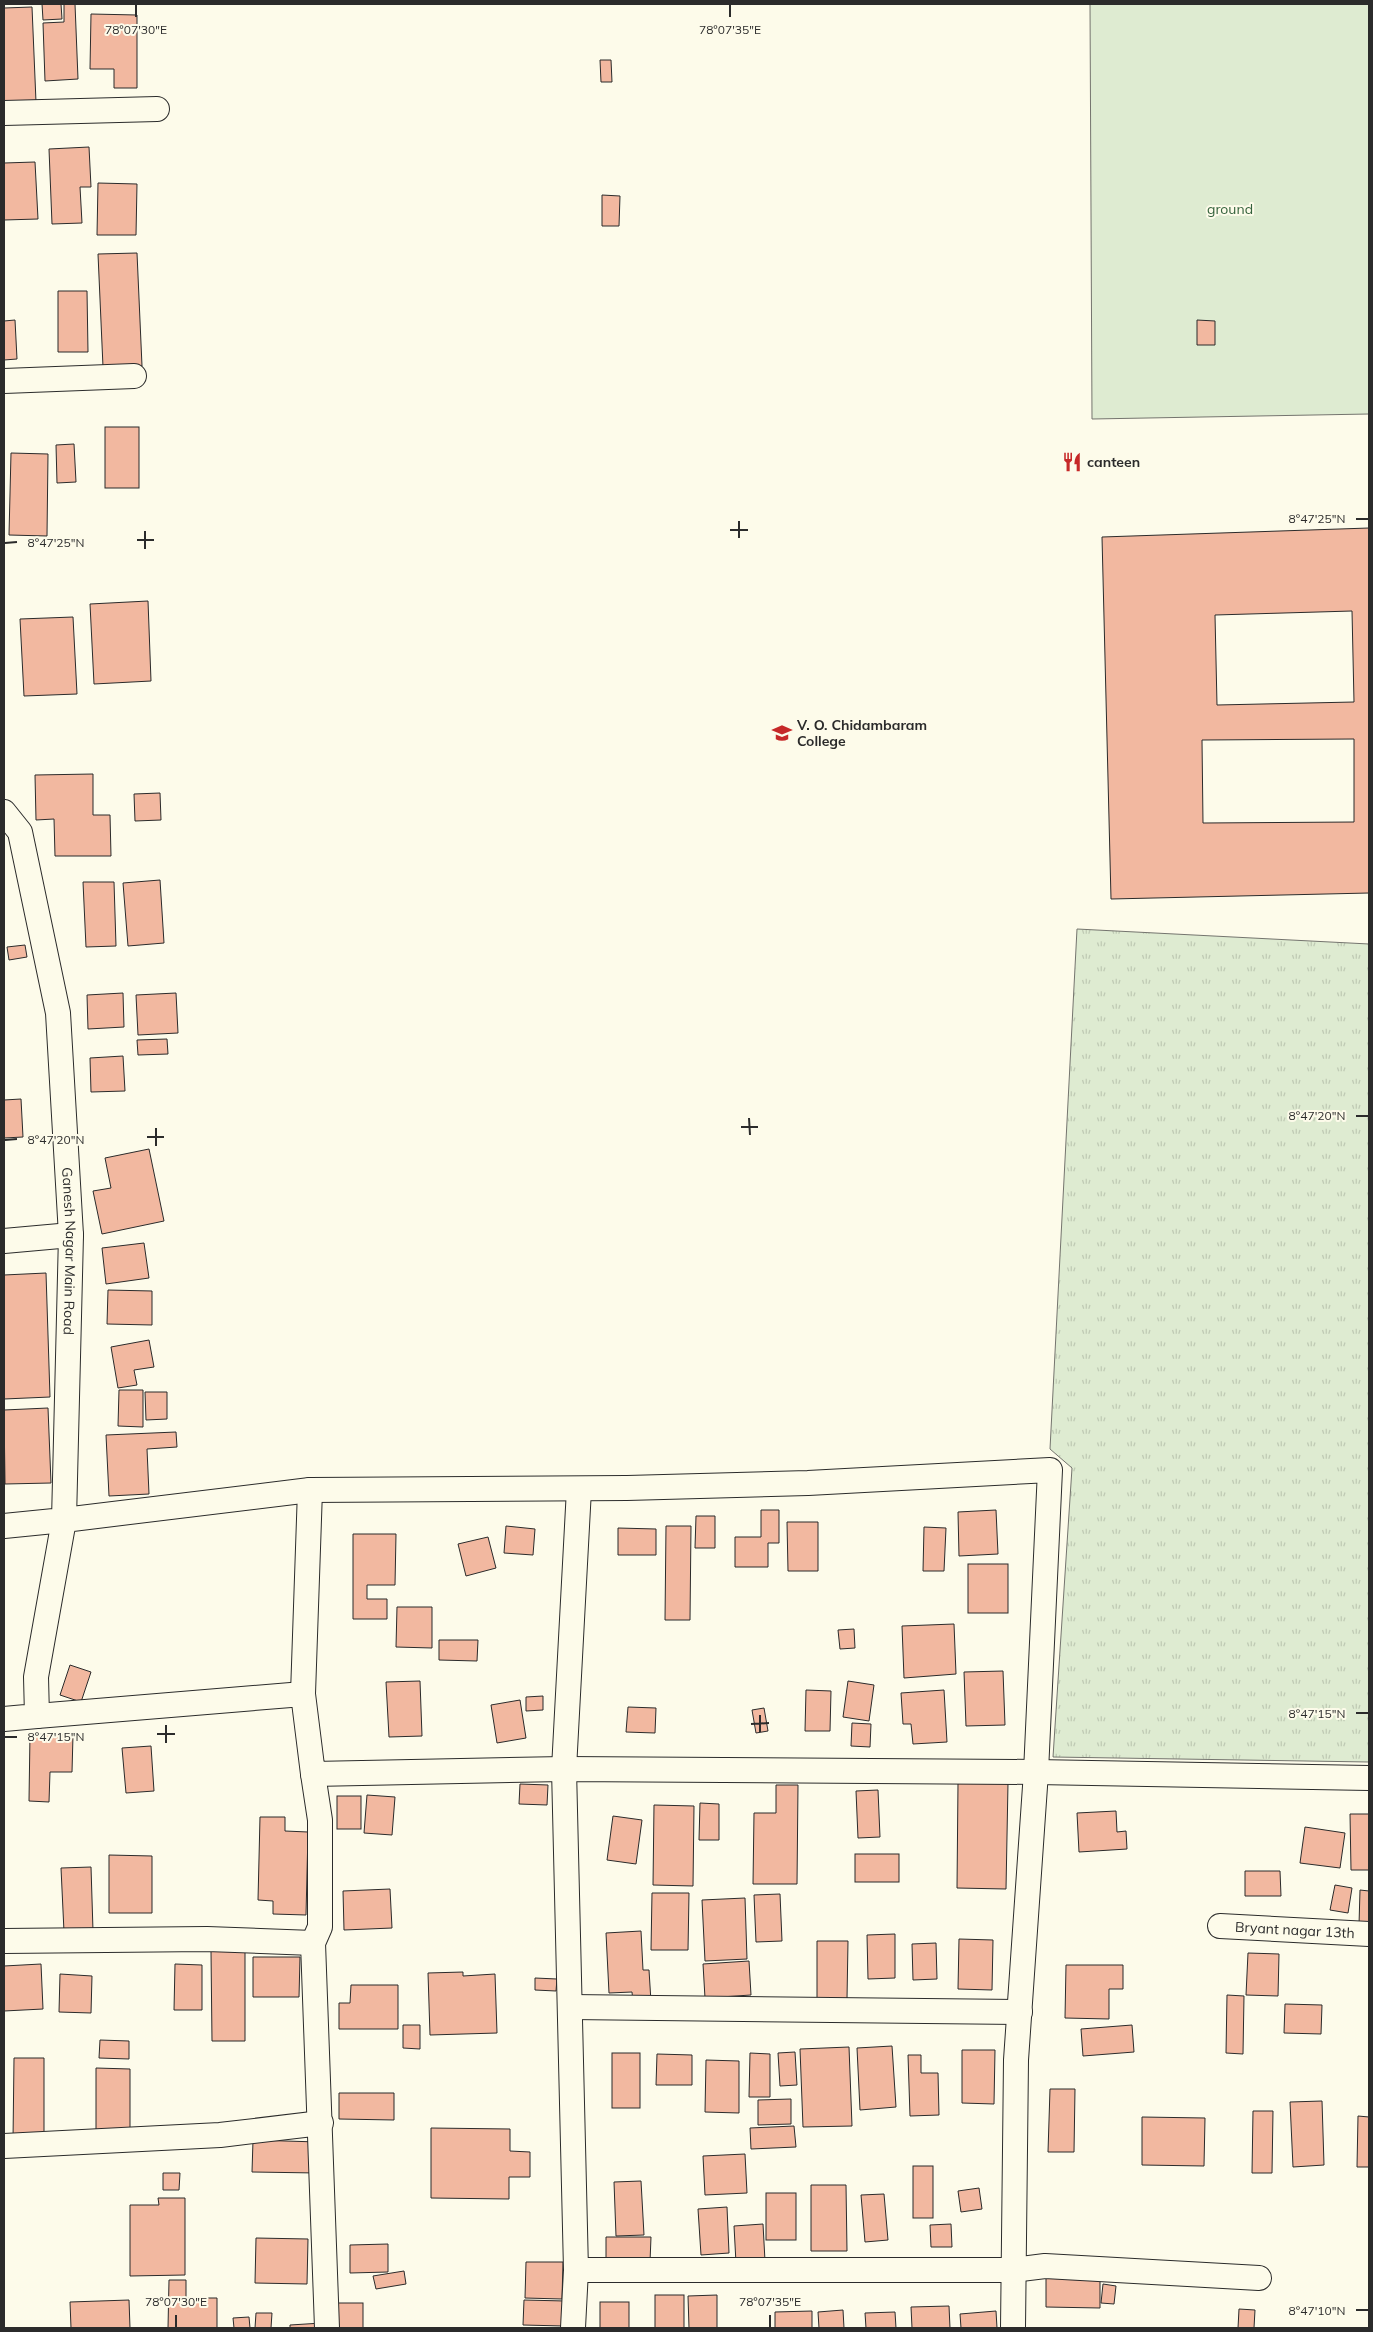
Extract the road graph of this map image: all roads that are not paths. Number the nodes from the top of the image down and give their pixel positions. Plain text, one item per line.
1 (157, 109) dead end
2 (4, 113) edge
3 (134, 376) dead end
4 (4, 381) edge
5 (4, 812) edge
6 (71, 1235) junction
7 (4, 1241) edge
8 (579, 1489) junction
9 (310, 1490) junction
10 (64, 1520) junction
11 (4, 1526) edge
12 (303, 1694) junction
13 (37, 1716) junction
14 (4, 1719) edge
15 (564, 1769) junction
16 (1036, 1772) junction
17 (313, 1774) junction
18 (1369, 1778) edge
19 (1220, 1926) dead end
20 (1369, 1934) edge
21 (4, 1941) edge
22 (313, 1943) junction
23 (571, 2007) junction
24 (1020, 2012) junction
25 (321, 2123) junction
26 (4, 2146) edge
27 (576, 2270) junction
28 (1013, 2270) junction
29 (1259, 2278) dead end
30 (326, 2328) edge
31 (573, 2328) edge
32 (1013, 2328) edge

1 - 2 street
3 - 4 street
5 - 6 street, Ganesh Nagar Main Road
6 - 7 street
6 - 10 street, Ganesh Nagar Main Road
8 - 9 street
8 - 15 street
8 - 16 street
9 - 10 street
9 - 12 street
10 - 11 street
10 - 13 street, Ganesh Nagar Main Road
12 - 13 street
12 - 17 street
13 - 14 street
15 - 16 street
15 - 17 street
15 - 23 street
16 - 18 street
16 - 24 street
17 - 22 street
19 - 20 street, Bryant nagar 13th
21 - 22 street
22 - 25 street
23 - 24 street
23 - 27 street
24 - 28 street
25 - 26 street
25 - 30 street
27 - 28 street
27 - 31 street
28 - 29 street
28 - 32 street

